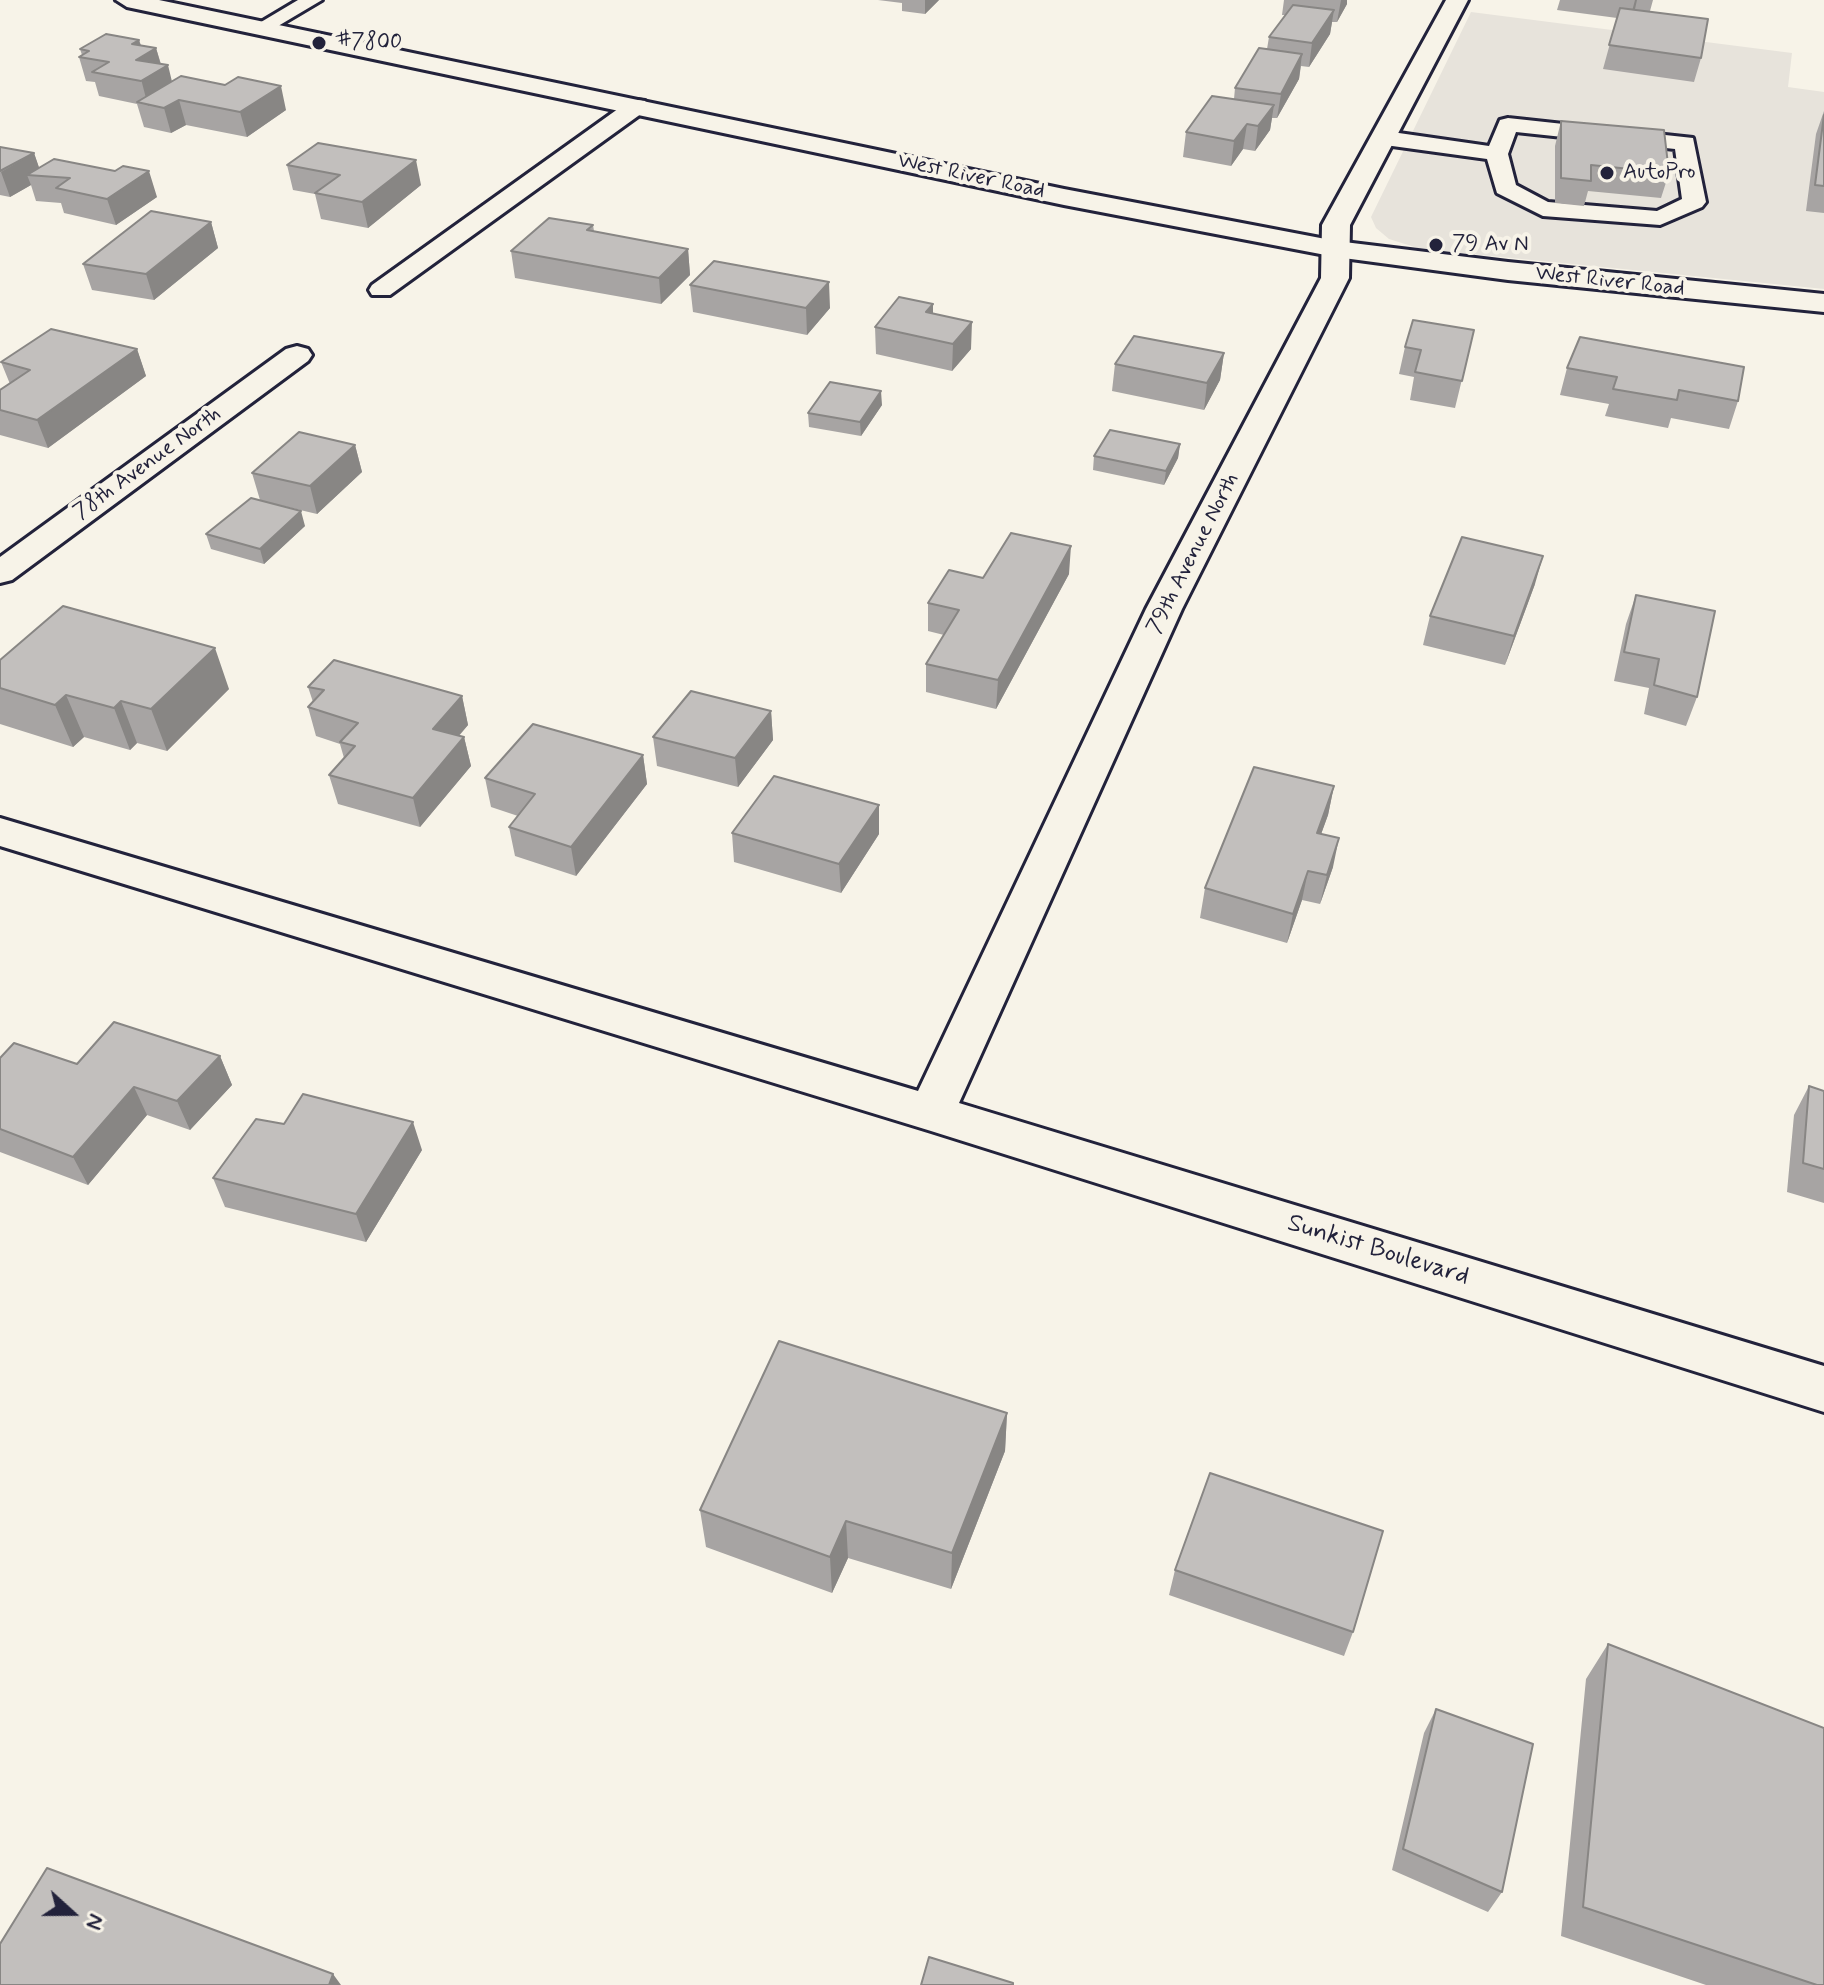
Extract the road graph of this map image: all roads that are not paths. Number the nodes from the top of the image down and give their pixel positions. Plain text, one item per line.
1 (127, 0) edge
2 (312, 0) edge
3 (1457, 0) edge
4 (261, 28) junction
5 (637, 106) junction
6 (1385, 138) junction
7 (1497, 154) junction
8 (1336, 249) junction
9 (381, 290) dead end
10 (1824, 303) edge
11 (297, 355) dead end
12 (0, 573) edge
13 (0, 832) edge
14 (931, 1113) junction
15 (1824, 1389) edge

1 - 4 street, West River Road
2 - 4 lane
3 - 6 street, 79th Avenue North
4 - 5 street, West River Road
5 - 8 street, West River Road
5 - 9 lane
6 - 7 lane
6 - 8 street, 79th Avenue North
7 - 7 lane
8 - 10 street, West River Road
8 - 14 street, 79th Avenue North
11 - 12 street, 78th Avenue North
13 - 14 street, Sunkist Boulevard
14 - 15 street, Sunkist Boulevard

